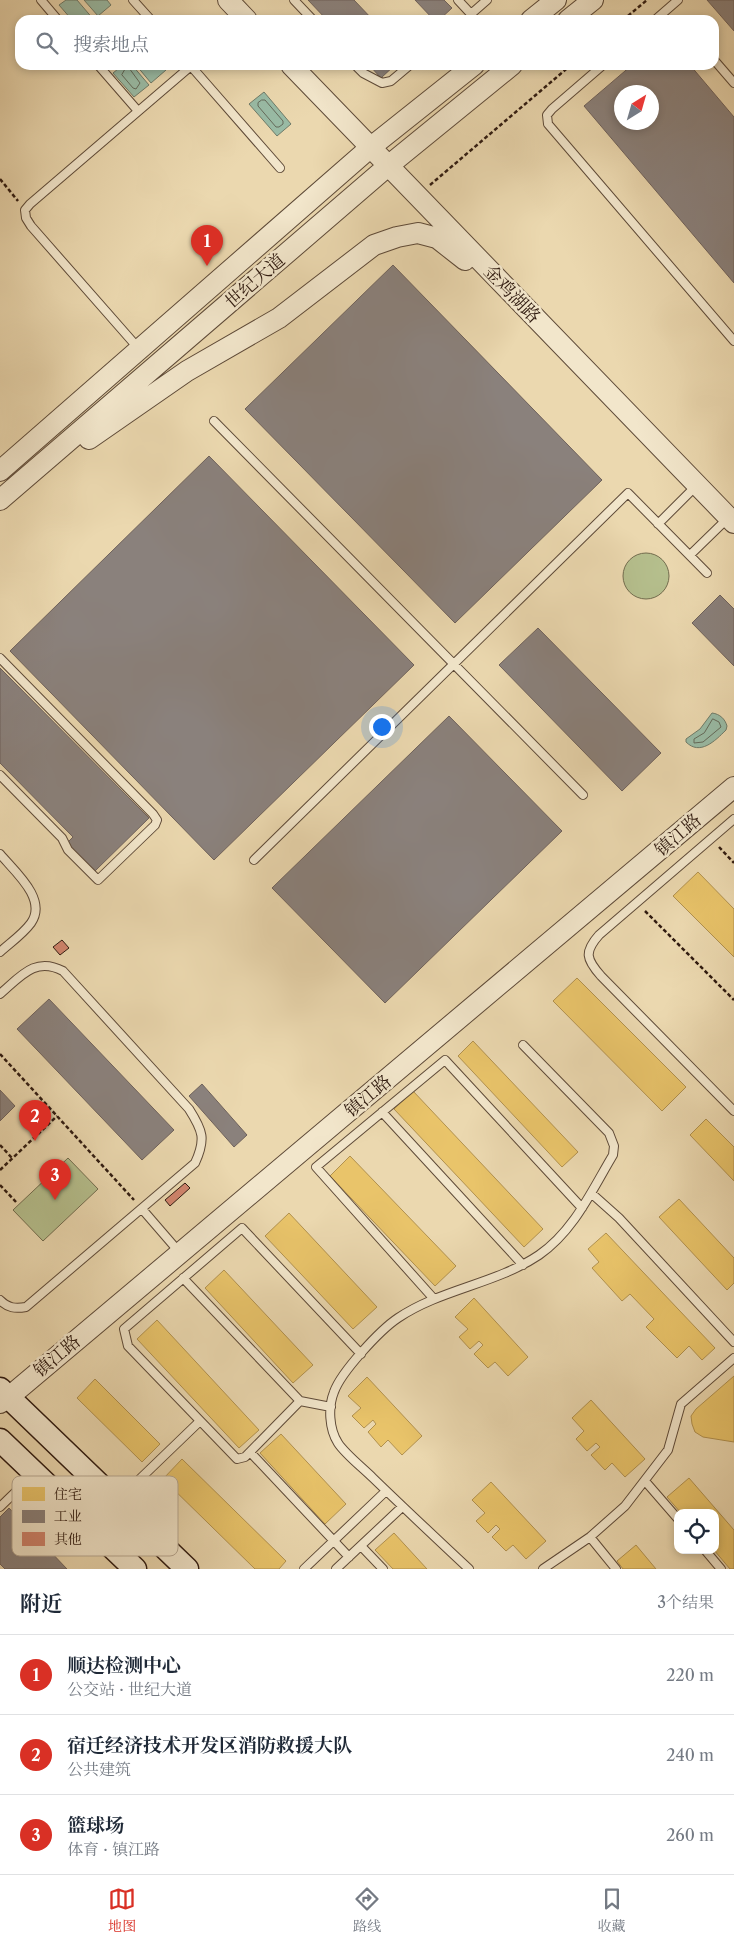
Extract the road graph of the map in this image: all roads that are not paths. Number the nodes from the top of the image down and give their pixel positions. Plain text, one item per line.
1 (41, 0) edge
2 (134, 0) edge
3 (228, 0) edge
4 (294, 0) edge
5 (458, 0) edge
6 (487, 0) edge
7 (556, 0) edge
8 (593, 0) edge
9 (678, 0) edge
10 (471, 14) joint
11 (54, 15) edge
12 (147, 15) edge
13 (242, 15) edge
14 (308, 15) edge
15 (537, 15) edge
16 (574, 15) edge
17 (661, 15) edge
18 (719, 66) edge
19 (102, 70) edge
20 (185, 70) edge
21 (195, 70) edge
22 (296, 70) edge
23 (360, 70) edge
24 (404, 70) edge
25 (468, 70) edge
26 (506, 70) edge
27 (597, 70) edge
28 (734, 83) edge
29 (138, 111) junction
30 (371, 147) junction
31 (388, 166) junction
32 (280, 168) dead end
33 (516, 298) junction
34 (734, 340) edge
35 (139, 349) junction
36 (214, 421) dead end
37 (0, 471) edge
38 (697, 485) junction
39 (0, 502) edge
40 (731, 520) edge
41 (658, 524) junction
42 (690, 555) junction
43 (707, 573) dead end
44 (0, 658) edge
45 (454, 664) junction
46 (0, 776) edge
47 (734, 787) edge
48 (583, 795) dead end
49 (734, 819) edge
50 (0, 854) edge
51 (254, 860) dead end
52 (0, 952) edge
53 (0, 994) edge
54 (523, 1045) dead end
55 (734, 1111) edge
56 (382, 1112) junction
57 (591, 1193) junction
58 (582, 1208) junction
59 (142, 1209) junction
60 (180, 1253) junction
61 (523, 1265) junction
62 (183, 1278) junction
63 (0, 1300) edge
64 (434, 1300) junction
65 (734, 1342) edge
66 (361, 1354) junction
67 (734, 1358) edge
68 (3, 1396) edge
69 (300, 1401) junction
70 (331, 1407) junction
71 (200, 1422) junction
72 (0, 1440) edge
73 (250, 1452) junction
74 (35, 1474) edge
75 (90, 1476) edge
76 (143, 1476) edge
77 (645, 1481) junction
78 (386, 1490) junction
79 (12, 1496) edge
80 (0, 1507) edge
81 (402, 1507) junction
82 (674, 1514) edge
83 (590, 1538) junction
84 (334, 1541) junction
85 (361, 1546) junction
86 (708, 1554) edge
87 (121, 1556) edge
88 (174, 1556) edge
89 (349, 1557) junction
90 (135, 1569) edge
91 (187, 1569) edge
92 (304, 1569) edge
93 (336, 1569) edge
94 (383, 1569) edge
95 (469, 1569) edge
96 (542, 1569) edge
97 (616, 1569) edge
98 (721, 1569) edge

1 - 11 lane
2 - 12 lane
3 - 13 street
4 - 14 lane
5 - 10 lane
6 - 10 lane
7 - 15 street
8 - 16 street
9 - 17 lane
18 - 28 lane
19 - 29 lane
20 - 29 lane
21 - 32 lane
22 - 30 street, 金鸡湖路
23 - 24 lane
25 - 30 street, 世纪大道
26 - 31 street, 世纪大道
27 - 34 lane
29 - 35 lane
30 - 31 street, 金鸡湖路
30 - 35 street, 世纪大道
31 - 33 street, 金鸡湖路
31 - 39 street, 世纪大道
33 - 38 street, 金鸡湖路
33 - 39 street
35 - 37 street, 世纪大道
36 - 45 lane
38 - 40 street, 金鸡湖路
38 - 41 lane
40 - 42 lane
41 - 42 lane
41 - 45 lane
42 - 43 lane
44 - 46 lane
45 - 48 lane
45 - 51 lane
47 - 60 street, 镇江路
49 - 55 lane
50 - 52 lane
53 - 59 lane
54 - 57 lane
56 - 58 lane
56 - 61 lane
56 - 64 lane
57 - 58 lane
57 - 65 lane
58 - 61 lane
59 - 60 lane
59 - 63 lane
60 - 68 street, 镇江路
61 - 64 lane
62 - 66 lane
62 - 69 lane
62 - 71 lane
64 - 66 lane
66 - 70 lane
67 - 77 lane
68 - 75 main road
69 - 70 lane
69 - 73 lane
70 - 78 lane
71 - 73 lane
71 - 76 lane
72 - 74 main road
73 - 84 lane
77 - 82 lane
77 - 83 lane
78 - 81 lane
78 - 84 lane
79 - 80 lane
81 - 85 lane
81 - 95 lane
83 - 96 lane
83 - 97 lane
84 - 89 lane
84 - 92 lane
85 - 89 lane
85 - 94 lane
86 - 98 lane
87 - 90 main road
88 - 91 main road
89 - 93 lane

